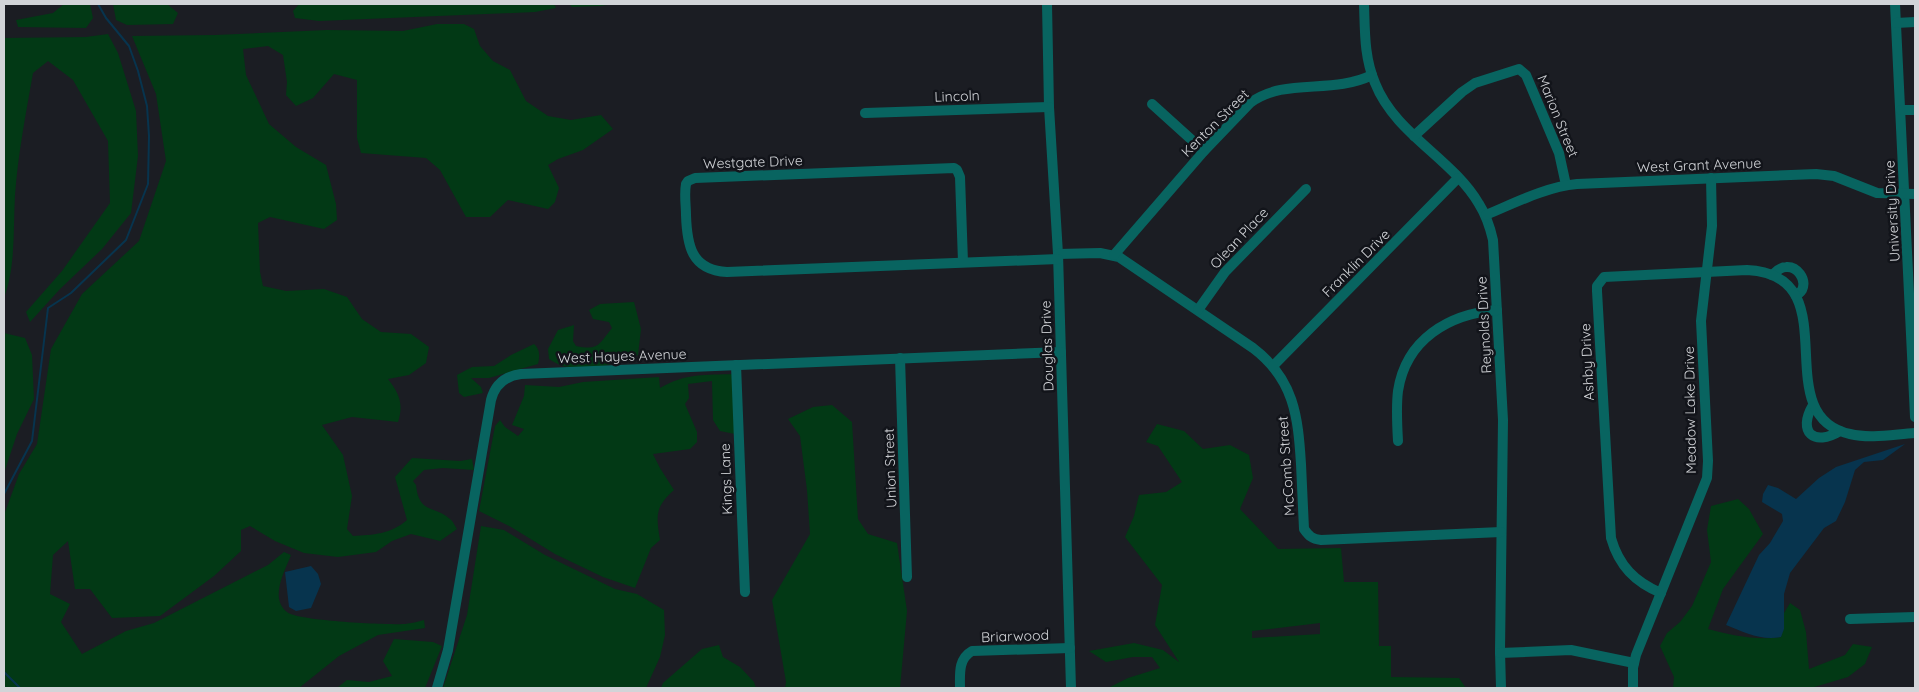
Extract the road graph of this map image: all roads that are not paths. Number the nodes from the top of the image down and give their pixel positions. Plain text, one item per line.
1 (1047, 4) edge
2 (1364, 4) edge
3 (1895, 4) edge
4 (1915, 22) edge
5 (1896, 23) junction
6 (1372, 76) junction
7 (1152, 104) dead end
8 (1049, 107) junction
9 (1900, 110) junction
10 (1915, 110) edge
11 (865, 113) dead end
12 (1414, 136) junction
13 (1204, 151) junction
14 (1458, 178) junction
15 (1711, 178) junction
16 (1566, 185) junction
17 (1306, 189) dead end
18 (1910, 194) edge
19 (1486, 215) junction
20 (1114, 255) junction
21 (1058, 256) junction
22 (963, 262) junction
23 (1707, 272) junction
24 (1772, 275) junction
25 (1912, 276) edge
26 (1796, 296) junction
27 (1198, 310) junction
28 (1497, 310) junction
29 (1061, 352) junction
30 (900, 358) junction
31 (736, 365) junction
32 (1273, 366) junction
33 (1814, 405) junction
34 (1915, 417) edge
35 (1840, 431) junction
36 (1915, 434) edge
37 (1398, 441) dead end
38 (1501, 532) junction
39 (907, 577) dead end
40 (745, 592) dead end
41 (1661, 593) junction
42 (1915, 617) edge
43 (1850, 619) dead end
44 (1070, 648) junction
45 (1500, 653) junction
46 (1634, 663) junction
47 (437, 688) edge
48 (960, 688) edge
49 (1071, 688) edge
50 (1501, 688) edge
51 (1633, 688) edge

1 - 8 street, Douglas Drive
2 - 6 street, Reynolds Drive
3 - 5 street, University Drive
4 - 5 street
5 - 9 street, University Drive
6 - 12 street, Reynolds Drive
6 - 13 street, Kenton Street
7 - 13 street
8 - 11 street, Lincoln
8 - 21 street, Douglas Drive
9 - 10 street
9 - 18 street, University Drive
12 - 14 street, Reynolds Drive
12 - 16 street, Marion Street
13 - 20 street, Kenton Street
14 - 19 street, Reynolds Drive
14 - 32 street, Franklin Drive
15 - 16 street, West Grant Avenue
15 - 18 street, West Grant Avenue
15 - 23 street, Meadow Lake Drive
16 - 19 street, West Grant Avenue
17 - 27 street, Olean Place
18 - 25 street, University Drive
19 - 28 street, Reynolds Drive
20 - 21 street, McComb Street
20 - 27 street, McComb Street
21 - 22 street, Westgate Drive
21 - 29 street, Douglas Drive
22 - 22 street, Westgate Drive
23 - 24 street, Ashby Drive
23 - 41 street, Meadow Lake Drive
23 - 41 street, Ashby Drive
24 - 26 street, Ashby Drive
24 - 26 street, Ashby Drive
25 - 34 street, University Drive
26 - 33 street, Ashby Drive
27 - 32 street, McComb Street
28 - 37 street
28 - 38 street, Reynolds Drive
29 - 30 street, West Hayes Avenue
29 - 44 street, Douglas Drive
30 - 31 street, West Hayes Avenue
30 - 39 street, Union Street
31 - 40 street, Kings Lane
31 - 47 street, West Hayes Avenue
32 - 38 street, McComb Street
33 - 35 street, Ashby Drive
33 - 35 street, Ashby Drive
35 - 36 street, Ashby Drive
38 - 45 street, Reynolds Drive
41 - 46 street, Meadow Lake Drive
42 - 43 street
44 - 48 street, Briarwood
44 - 49 street, Douglas Drive
45 - 46 street
45 - 50 street, Reynolds Drive
46 - 51 street, Meadow Lake Drive

